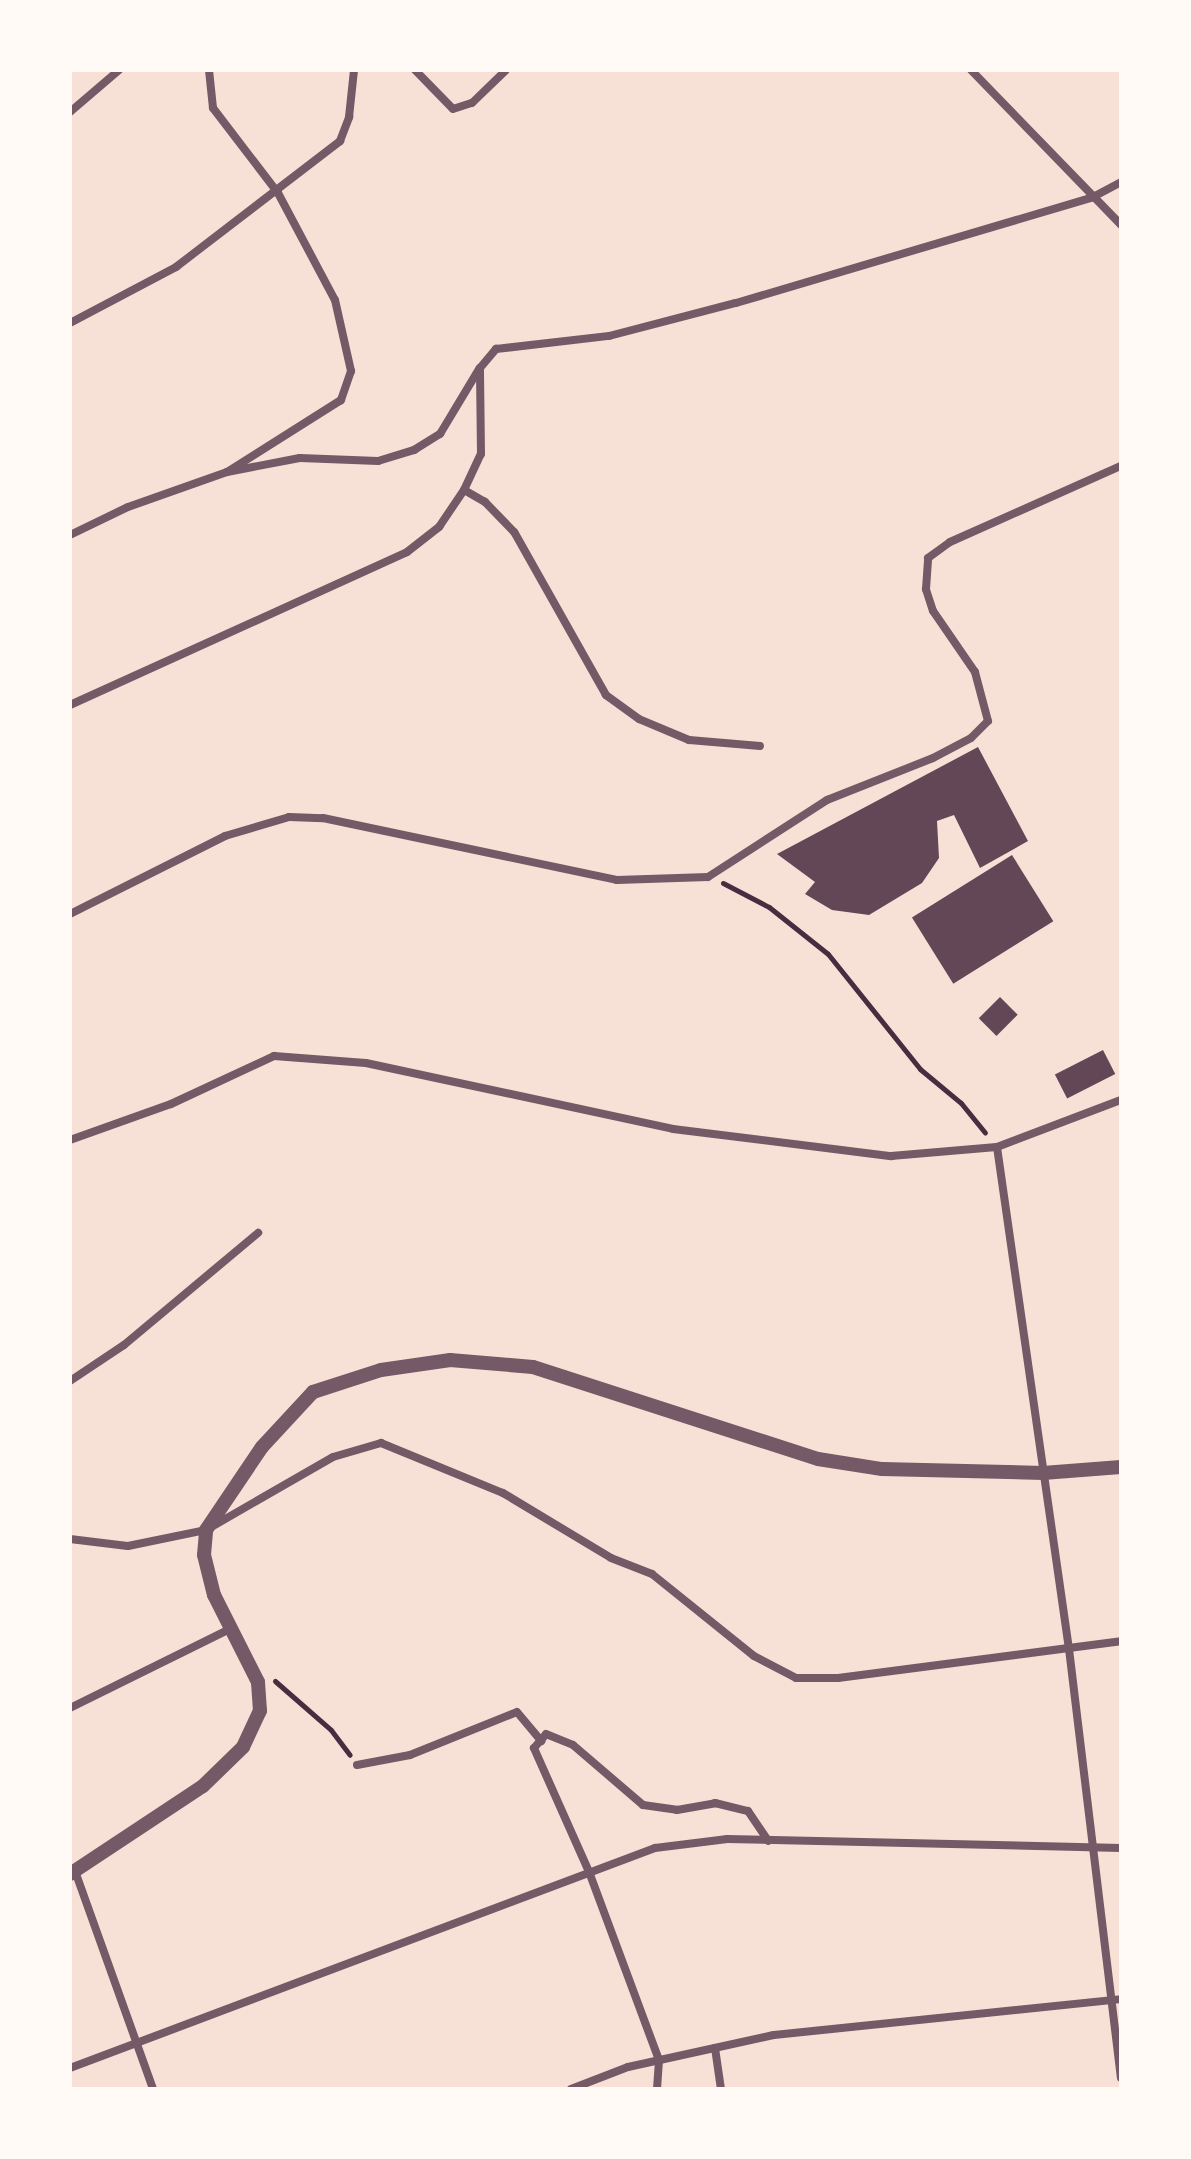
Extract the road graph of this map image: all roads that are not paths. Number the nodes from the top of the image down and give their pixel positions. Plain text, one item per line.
1 (119, 70) edge
2 (209, 70) edge
3 (354, 70) edge
4 (415, 70) edge
5 (506, 70) edge
6 (971, 70) edge
7 (70, 112) edge
8 (1121, 182) edge
9 (278, 193) junction
10 (1093, 197) junction
11 (1121, 225) edge
12 (70, 323) edge
13 (480, 368) junction
14 (1121, 466) edge
15 (227, 472) junction
16 (464, 490) junction
17 (70, 535) edge
18 (70, 705) edge
19 (760, 746) dead end
20 (70, 914) edge
21 (1121, 1100) edge
22 (70, 1140) edge
23 (997, 1147) junction
24 (258, 1233) dead end
25 (70, 1381) edge
26 (1121, 1467) edge
27 (1043, 1473) junction
28 (206, 1530) junction
29 (70, 1539) edge
30 (230, 1629) junction
31 (1121, 1641) edge
32 (1069, 1649) junction
33 (70, 1708) edge
34 (541, 1741) junction
35 (357, 1765) road end
36 (768, 1841) junction
37 (1121, 1848) edge
38 (1093, 1849) junction
39 (72, 1873) edge
40 (590, 1874) junction
41 (1116, 1998) edge
42 (135, 2043) junction
43 (715, 2048) junction
44 (659, 2060) junction
45 (70, 2068) edge
46 (1121, 2078) edge
47 (153, 2089) edge
48 (571, 2089) edge
49 (657, 2089) edge
50 (721, 2089) edge

1 - 7 street
2 - 9 street
3 - 9 street
4 - 5 street
6 - 10 street
8 - 10 street
9 - 12 street
9 - 15 street
10 - 11 street
10 - 13 street
13 - 15 street
13 - 16 street
14 - 20 street
15 - 17 street
16 - 18 street
16 - 19 street
21 - 23 street
22 - 23 street
23 - 27 street
24 - 25 street
26 - 27 street
27 - 28 street
27 - 32 street
28 - 29 street
28 - 30 street
28 - 32 street
30 - 33 street
30 - 39 street
31 - 32 street
32 - 38 street
34 - 35 street
34 - 36 street
34 - 40 street
36 - 38 street
36 - 40 street
37 - 38 street
38 - 41 street
39 - 42 street
40 - 42 street
40 - 44 street
41 - 43 street
41 - 46 street
42 - 45 street
42 - 47 street
43 - 44 street
43 - 50 street
44 - 48 street
44 - 49 street

